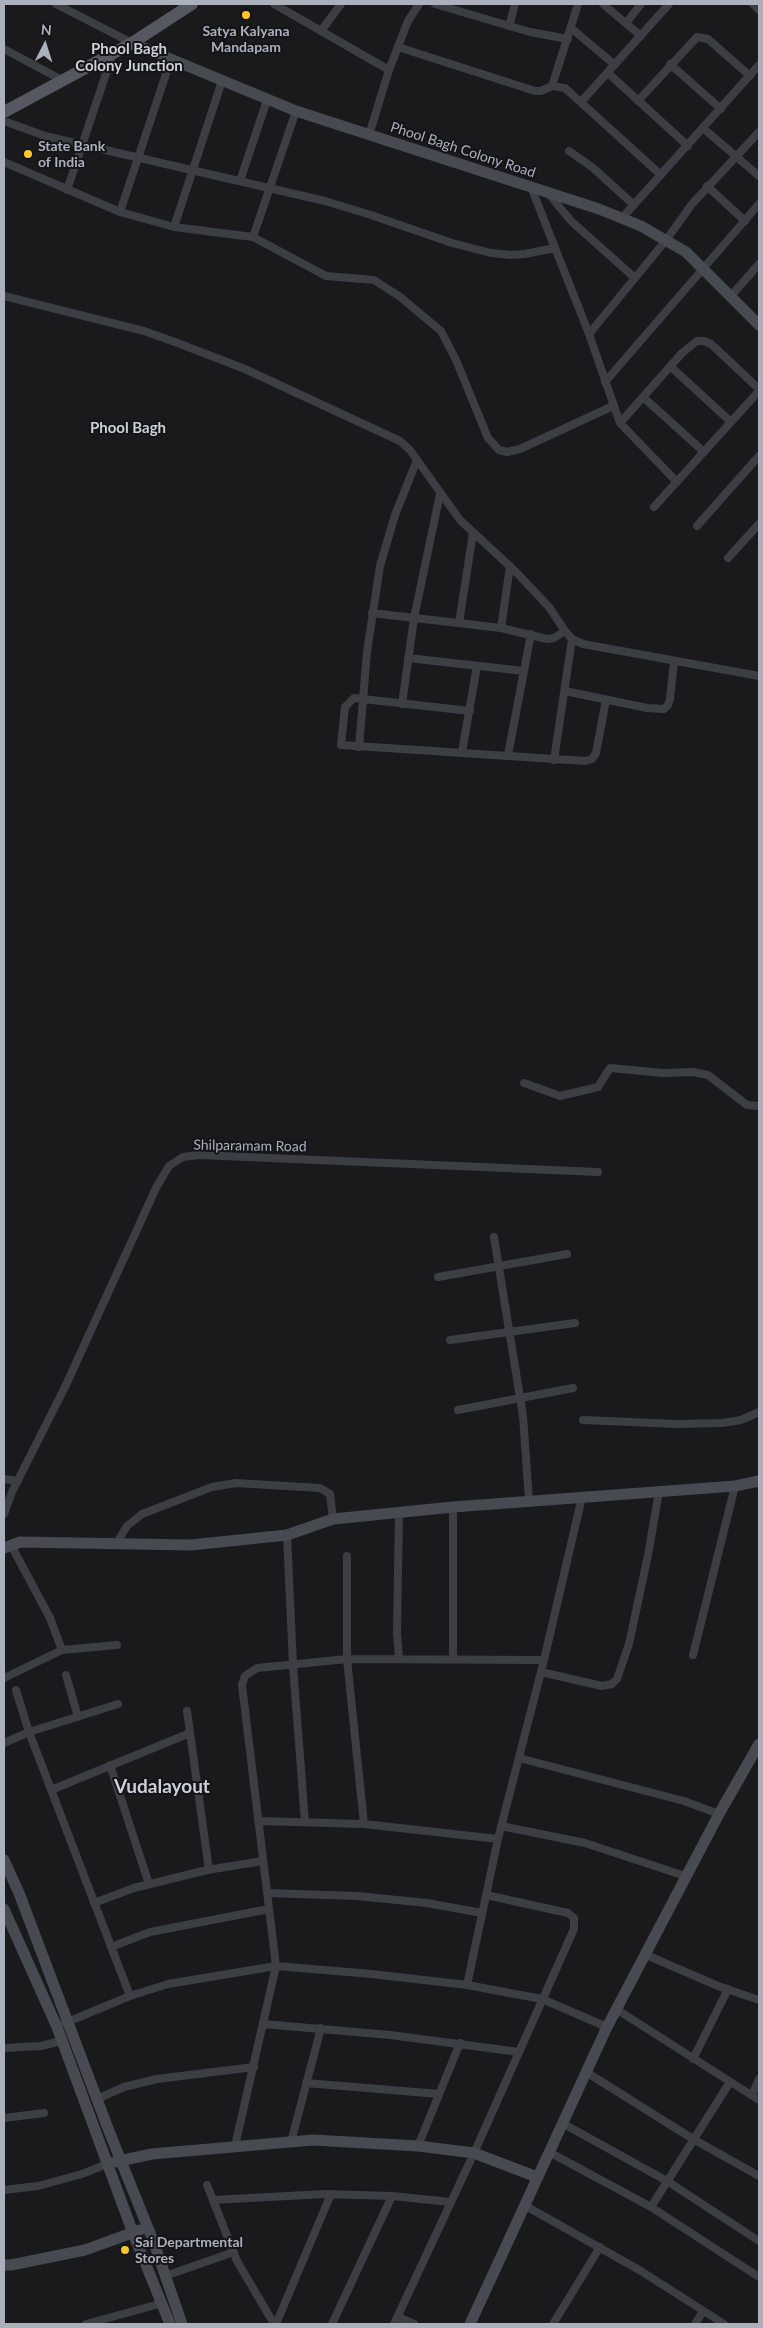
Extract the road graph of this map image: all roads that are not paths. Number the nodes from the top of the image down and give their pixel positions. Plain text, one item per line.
1 (56, 4) edge
2 (192, 4) edge
3 (274, 4) edge
4 (341, 4) edge
5 (419, 4) edge
6 (435, 4) edge
7 (515, 4) edge
8 (578, 4) edge
9 (603, 4) edge
10 (642, 4) edge
11 (669, 4) edge
12 (753, 4) edge
13 (759, 10) edge
14 (626, 23) junction
15 (509, 26) junction
16 (571, 28) junction
17 (321, 31) junction
18 (641, 36) junction
19 (568, 39) junction
20 (132, 43) junction
21 (398, 47) junction
22 (4, 49) edge
23 (112, 53) junction
24 (171, 59) junction
25 (670, 64) junction
26 (615, 65) junction
27 (759, 65) edge
28 (389, 70) junction
29 (608, 73) junction
30 (750, 76) junction
31 (62, 80) junction
32 (222, 81) junction
33 (552, 86) junction
34 (267, 100) junction
35 (638, 101) junction
36 (581, 102) junction
37 (721, 109) junction
38 (296, 111) junction
39 (4, 112) edge
40 (4, 121) edge
41 (704, 129) junction
42 (759, 132) edge
43 (369, 135) junction
44 (82, 145) junction
45 (688, 146) junction
46 (569, 151) dead end
47 (736, 157) junction
48 (136, 159) junction
49 (4, 162) edge
50 (193, 171) junction
51 (661, 176) junction
52 (759, 176) edge
53 (240, 181) junction
54 (707, 186) junction
55 (270, 187) junction
56 (531, 187) junction
57 (67, 190) junction
58 (548, 192) junction
59 (759, 204) edge
60 (634, 205) junction
61 (120, 212) junction
62 (622, 218) junction
63 (745, 221) junction
64 (174, 227) junction
65 (253, 236) junction
66 (667, 239) junction
67 (555, 248) junction
68 (759, 264) edge
69 (704, 270) junction
70 (635, 278) junction
71 (4, 296) edge
72 (731, 296) junction
73 (759, 323) edge
74 (590, 334) junction
75 (670, 366) junction
76 (605, 382) junction
77 (759, 390) edge
78 (643, 397) junction
79 (613, 406) junction
80 (731, 422) junction
81 (620, 423) junction
82 (704, 452) junction
83 (759, 456) edge
84 (417, 460) junction
85 (677, 482) junction
86 (440, 494) junction
87 (654, 507) dead end
88 (759, 524) edge
89 (697, 526) dead end
90 (473, 533) junction
91 (728, 558) dead end
92 (510, 566) junction
93 (372, 613) junction
94 (414, 618) junction
95 (459, 623) junction
96 (501, 628) junction
97 (566, 631) junction
98 (531, 634) junction
99 (572, 638) junction
100 (408, 658) junction
101 (674, 661) junction
102 (478, 666) junction
103 (524, 671) junction
104 (759, 676) edge
105 (565, 691) junction
106 (362, 699) junction
107 (606, 700) junction
108 (402, 704) junction
109 (470, 711) junction
110 (359, 747) junction
111 (462, 752) junction
112 (508, 756) junction
113 (554, 760) junction
114 (524, 1083) dead end
115 (759, 1106) edge
116 (598, 1172) dead end
117 (494, 1238) dead end
118 (567, 1254) dead end
119 (499, 1267) junction
120 (438, 1277) dead end
121 (575, 1323) dead end
122 (510, 1333) junction
123 (450, 1340) dead end
124 (572, 1388) dead end
125 (520, 1399) junction
126 (458, 1410) dead end
127 (759, 1412) edge
128 (582, 1420) dead end
129 (4, 1479) edge
130 (18, 1481) junction
131 (759, 1481) edge
132 (735, 1486) junction
133 (659, 1492) junction
134 (582, 1497) junction
135 (529, 1501) junction
136 (453, 1507) junction
137 (399, 1512) junction
138 (4, 1514) edge
139 (334, 1519) junction
140 (287, 1535) junction
141 (116, 1544) junction
142 (7, 1546) edge
143 (346, 1556) dead end
144 (117, 1645) dead end
145 (62, 1650) junction
146 (693, 1655) dead end
147 (347, 1659) junction
148 (399, 1659) junction
149 (454, 1660) junction
150 (544, 1660) junction
151 (293, 1665) junction
152 (541, 1672) junction
153 (66, 1675) dead end
154 (4, 1678) edge
155 (16, 1690) dead end
156 (118, 1704) dead end
157 (187, 1711) dead end
158 (78, 1717) junction
159 (29, 1732) junction
160 (190, 1733) junction
161 (4, 1742) edge
162 (759, 1744) edge
163 (519, 1758) junction
164 (110, 1765) junction
165 (51, 1790) junction
166 (719, 1814) junction
167 (258, 1821) junction
168 (305, 1822) junction
169 (364, 1824) junction
170 (501, 1826) junction
171 (498, 1840) junction
172 (4, 1860) edge
173 (263, 1861) junction
174 (209, 1870) junction
175 (685, 1876) junction
176 (149, 1884) junction
177 (267, 1893) junction
178 (486, 1895) junction
179 (94, 1903) junction
180 (4, 1909) edge
181 (269, 1909) junction
182 (482, 1914) junction
183 (111, 1947) junction
184 (644, 1954) junction
185 (276, 1966) junction
186 (467, 1985) junction
187 (728, 1989) junction
188 (130, 1996) junction
189 (542, 1999) junction
190 (759, 2000) edge
191 (616, 2009) junction
192 (68, 2022) junction
193 (263, 2024) junction
194 (57, 2027) junction
195 (607, 2027) junction
196 (321, 2028) junction
197 (61, 2041) junction
198 (460, 2043) junction
199 (4, 2048) edge
200 (518, 2052) junction
201 (694, 2059) junction
202 (254, 2067) junction
203 (586, 2072) junction
204 (759, 2079) edge
205 (730, 2082) junction
206 (306, 2083) junction
207 (439, 2094) junction
208 (752, 2095) junction
209 (97, 2099) junction
210 (759, 2100) edge
211 (44, 2113) dead end
212 (4, 2118) edge
213 (562, 2123) junction
214 (693, 2139) junction
215 (291, 2142) junction
216 (236, 2146) junction
217 (418, 2146) junction
218 (549, 2152) junction
219 (474, 2154) junction
220 (120, 2160) junction
221 (107, 2164) junction
222 (759, 2176) edge
223 (537, 2177) junction
224 (667, 2181) junction
225 (207, 2186) dead end
226 (4, 2190) edge
227 (330, 2194) junction
228 (392, 2196) junction
229 (213, 2200) junction
230 (451, 2202) junction
231 (524, 2205) junction
232 (651, 2207) junction
233 (148, 2228) junction
234 (133, 2233) junction
235 (759, 2240) edge
236 (600, 2247) junction
237 (234, 2252) junction
238 (4, 2265) edge
239 (165, 2276) junction
240 (759, 2276) edge
241 (163, 2303) junction
242 (703, 2311) junction
243 (396, 2320) edge
244 (86, 2324) edge
245 (170, 2324) edge
246 (182, 2324) edge
247 (275, 2324) edge
248 (332, 2324) edge
249 (414, 2324) edge
250 (470, 2324) edge
251 (554, 2324) edge
252 (694, 2324) edge
253 (724, 2324) edge

1 - 20 street
2 - 20 main road
3 - 17 street
4 - 17 street
5 - 21 street
6 - 15 street
7 - 15 street
8 - 16 street
9 - 14 street
10 - 14 street
11 - 18 street
12 - 13 street
14 - 18 street
15 - 19 street
16 - 19 street
16 - 26 street
17 - 28 street
18 - 26 street
19 - 33 street
20 - 23 main road
20 - 24 street, Phool Bagh Colony Road
21 - 28 street
21 - 33 street
22 - 31 street
23 - 31 main road
23 - 44 street
24 - 32 street, Phool Bagh Colony Road
24 - 48 street
25 - 30 street
25 - 35 street
25 - 37 street
26 - 29 street
27 - 30 street
28 - 43 street
29 - 35 street
29 - 36 street
30 - 37 street
31 - 39 main road
32 - 34 street, Phool Bagh Colony Road
32 - 50 street
33 - 36 street
34 - 38 street, Phool Bagh Colony Road
34 - 53 street
35 - 45 street
36 - 51 street
37 - 41 street
38 - 43 street, Phool Bagh Colony Road
38 - 55 street
40 - 44 street
41 - 45 street
41 - 47 street
42 - 47 street
43 - 56 street, Phool Bagh Colony Road
44 - 48 street
44 - 57 street
45 - 51 street
46 - 60 street
47 - 52 street
47 - 54 street
48 - 50 street
48 - 61 street
49 - 57 street
50 - 53 street
50 - 64 street
51 - 60 street
53 - 55 street
54 - 63 street
54 - 66 street
55 - 65 street
55 - 67 street
56 - 58 street, Phool Bagh Colony Road
56 - 67 street
57 - 61 street
58 - 62 street, Phool Bagh Colony Road
58 - 70 street
59 - 63 street
60 - 62 street
61 - 64 street
62 - 66 street, Phool Bagh Colony Road
63 - 69 street
64 - 65 street
65 - 79 street
66 - 69 street, Phool Bagh Colony Road
66 - 70 street
67 - 74 street
68 - 72 street
69 - 72 street, Phool Bagh Colony Road
69 - 76 street
70 - 74 street
71 - 84 street
72 - 73 street, Phool Bagh Colony Road
74 - 76 street
75 - 77 street
75 - 78 street
75 - 80 street
76 - 79 street
77 - 80 street
78 - 81 street
78 - 82 street
79 - 81 street
80 - 82 street
81 - 85 street
82 - 85 street
83 - 89 street
84 - 86 street
84 - 93 street
85 - 87 street
86 - 90 street
86 - 94 street
88 - 91 street
90 - 92 street
90 - 95 street
92 - 96 street
92 - 97 street
93 - 94 street
93 - 106 street
94 - 95 street
94 - 100 street
95 - 96 street
96 - 98 street
97 - 98 street
97 - 99 street
98 - 103 street
99 - 101 street
99 - 105 street
100 - 102 street
100 - 108 street
101 - 104 street
101 - 107 street
102 - 103 street
102 - 109 street
103 - 112 street
105 - 107 street
105 - 113 street
106 - 108 street
106 - 110 street
106 - 110 street
107 - 113 street
108 - 109 street
109 - 111 street
110 - 111 street
111 - 112 street
112 - 113 street
114 - 115 street
116 - 130 street, Shilparamam Road
117 - 119 street
118 - 119 street
119 - 120 street
119 - 122 street
121 - 122 street
122 - 123 street
122 - 125 street
124 - 125 street
125 - 126 street
125 - 135 street
127 - 128 street
129 - 130 street
130 - 138 street, Shilparamam Road
131 - 132 street
132 - 133 street
132 - 146 street
133 - 134 street
133 - 152 street
134 - 135 street
134 - 150 street
135 - 136 street
136 - 137 street
136 - 149 street
137 - 139 street
137 - 148 street
139 - 140 street
139 - 141 street
140 - 141 street
140 - 151 street
141 - 142 street
142 - 145 street
143 - 147 street
144 - 145 street
145 - 154 street
147 - 148 street
147 - 151 street
147 - 169 street
148 - 149 street
149 - 150 street
150 - 152 street
151 - 167 street
151 - 168 street
152 - 163 street
153 - 158 street
155 - 159 street
156 - 158 street
157 - 160 street
158 - 159 street
159 - 161 street
159 - 165 street
160 - 164 street
160 - 174 street
162 - 166 street
163 - 166 street
163 - 170 street
164 - 165 street
164 - 176 street
165 - 179 street
166 - 175 street
167 - 168 street
167 - 173 street
168 - 169 street
169 - 171 street
170 - 171 street
170 - 175 street
171 - 178 street
172 - 192 street
173 - 174 street
173 - 177 street
174 - 176 street
175 - 184 street
176 - 179 street
177 - 181 street
177 - 182 street
178 - 182 street
178 - 189 street
179 - 183 street
180 - 194 street
181 - 183 street
181 - 185 street
182 - 186 street
183 - 188 street
184 - 187 street
184 - 191 street
185 - 186 street
185 - 188 street
185 - 193 street
186 - 189 street
187 - 190 street
187 - 201 street
188 - 192 street
189 - 195 street
189 - 200 street
191 - 195 street
191 - 201 street
192 - 194 street
192 - 209 street
193 - 196 street
193 - 202 street
194 - 197 street
195 - 203 street
196 - 198 street
196 - 206 street
197 - 199 street
197 - 221 street
198 - 200 street
198 - 207 street
200 - 219 street
201 - 205 street
202 - 209 street
202 - 216 street
203 - 213 street
203 - 214 street
204 - 208 street
205 - 208 street
205 - 214 street
206 - 207 street
206 - 215 street
207 - 217 street
208 - 210 street
209 - 220 street
211 - 212 street
213 - 218 street
213 - 224 street
214 - 222 street
214 - 224 street
215 - 216 street
215 - 217 street
216 - 220 street
217 - 219 street
218 - 223 street
218 - 232 street
219 - 223 street
219 - 230 street
220 - 221 street
220 - 233 street
221 - 226 street
221 - 234 street
223 - 231 street
224 - 232 street
224 - 235 street
225 - 229 street
227 - 228 street
227 - 229 street
227 - 247 street
228 - 230 street
228 - 248 street
229 - 237 street
230 - 243 street
231 - 236 street
231 - 250 street
232 - 240 street
233 - 234 street
233 - 239 street
234 - 238 street
234 - 241 street
236 - 242 street
236 - 251 street
237 - 239 street
237 - 247 street
239 - 246 street
241 - 244 street
241 - 245 street
242 - 252 street
242 - 253 street
243 - 249 street

